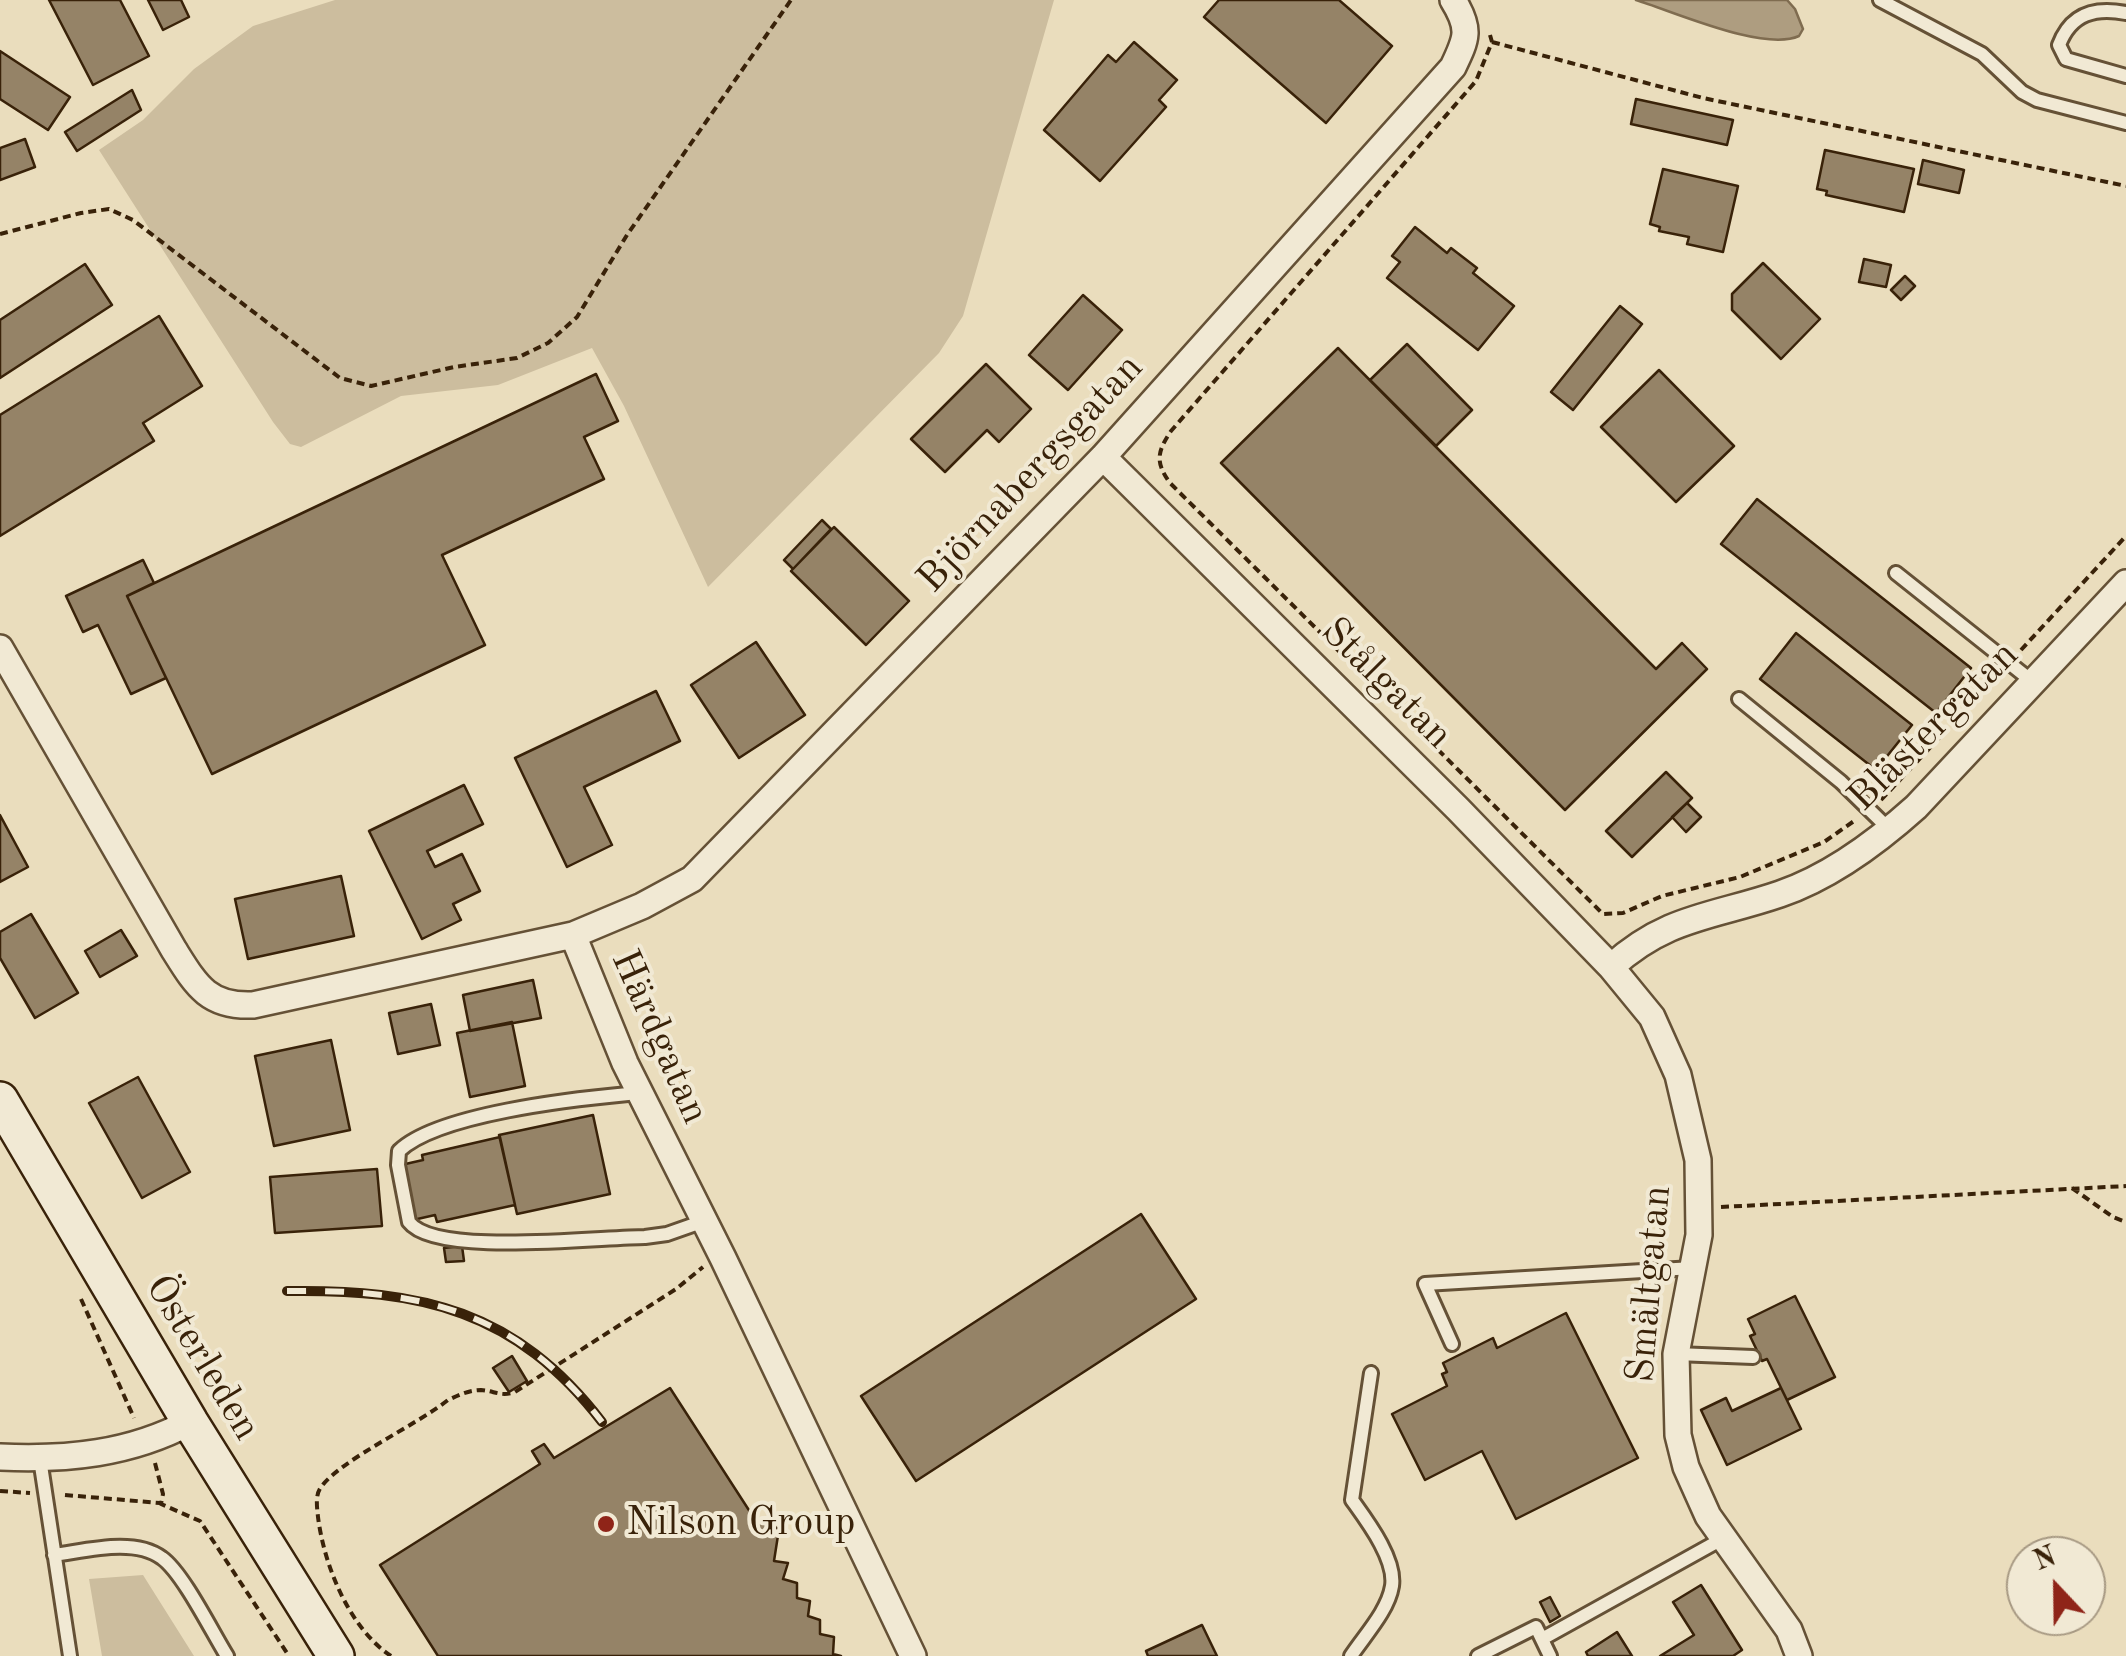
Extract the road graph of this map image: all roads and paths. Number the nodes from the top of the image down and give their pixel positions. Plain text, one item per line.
1 (792, 0) edge
2 (1453, 0) edge
3 (1880, 0) edge
4 (2126, 13) edge
5 (1488, 24) dead end
6 (1492, 42) junction
7 (2126, 76) edge
8 (2126, 122) edge
9 (2126, 186) edge
10 (0, 234) edge
11 (1103, 457) junction
12 (2126, 536) edge
13 (1896, 573) dead end
14 (2126, 583) edge
15 (0, 648) edge
16 (2010, 662) junction
17 (2033, 682) junction
18 (1739, 700) dead end
19 (1868, 810) junction
20 (1890, 830) junction
21 (1602, 914) junction
22 (573, 935) junction
23 (1582, 936) junction
24 (1612, 968) junction
25 (637, 1088) junction
26 (0, 1100) edge
27 (2126, 1186) edge
28 (2072, 1188) junction
29 (1700, 1209) junction
30 (2126, 1222) edge
31 (697, 1224) junction
32 (1693, 1268) junction
33 (75, 1288) dead end
34 (1452, 1344) dead end
35 (1676, 1354) junction
36 (1754, 1357) dead end
37 (1370, 1374) dead end
38 (190, 1422) junction
39 (146, 1443) junction
40 (0, 1457) edge
41 (40, 1459) junction
42 (0, 1491) edge
43 (43, 1494) junction
44 (161, 1504) junction
45 (1722, 1539) junction
46 (54, 1555) junction
47 (1362, 1639) junction
48 (1542, 1639) junction
49 (70, 1656) edge
50 (227, 1656) edge
51 (288, 1656) edge
52 (336, 1656) edge
53 (391, 1656) edge
54 (913, 1656) edge
55 (1351, 1656) edge
56 (1370, 1656) edge
57 (1478, 1656) edge
58 (1550, 1656) edge
59 (1800, 1656) edge

1 - 10 path
2 - 11 street, Björnabergsgatan
3 - 8 lane
4 - 7 lane
5 - 6 path
6 - 9 path
6 - 21 path
11 - 22 street, Björnabergsgatan
11 - 23 street, Stålgatan
12 - 16 path
13 - 16 lane
14 - 17 street, Blästergatan
15 - 22 street, Härdgatan
16 - 17 lane
16 - 19 path
17 - 20 street, Blästergatan
18 - 19 lane
19 - 20 lane
19 - 21 path
20 - 24 street, Blästergatan
21 - 23 path
22 - 25 street, Härdgatan
23 - 24 street, Stålgatan
24 - 29 street, Smältgatan
25 - 31 street, Härdgatan
25 - 31 lane
26 - 38 main road, Österleden
27 - 28 path
28 - 29 path
28 - 30 path
29 - 32 street, Smältgatan
31 - 53 path
31 - 54 street, Härdgatan
32 - 34 lane
32 - 35 street, Smältgatan
33 - 39 path
35 - 36 lane
35 - 45 street, Smältgatan
37 - 47 lane
38 - 39 street
38 - 52 main road, Österleden
39 - 41 street
39 - 44 path
40 - 41 street
41 - 43 lane
42 - 43 path
43 - 44 path
43 - 46 lane
44 - 51 path
45 - 48 lane
45 - 59 street, Smältgatan
46 - 49 lane
46 - 50 lane
47 - 55 lane
47 - 56 lane
48 - 57 lane
48 - 58 lane

